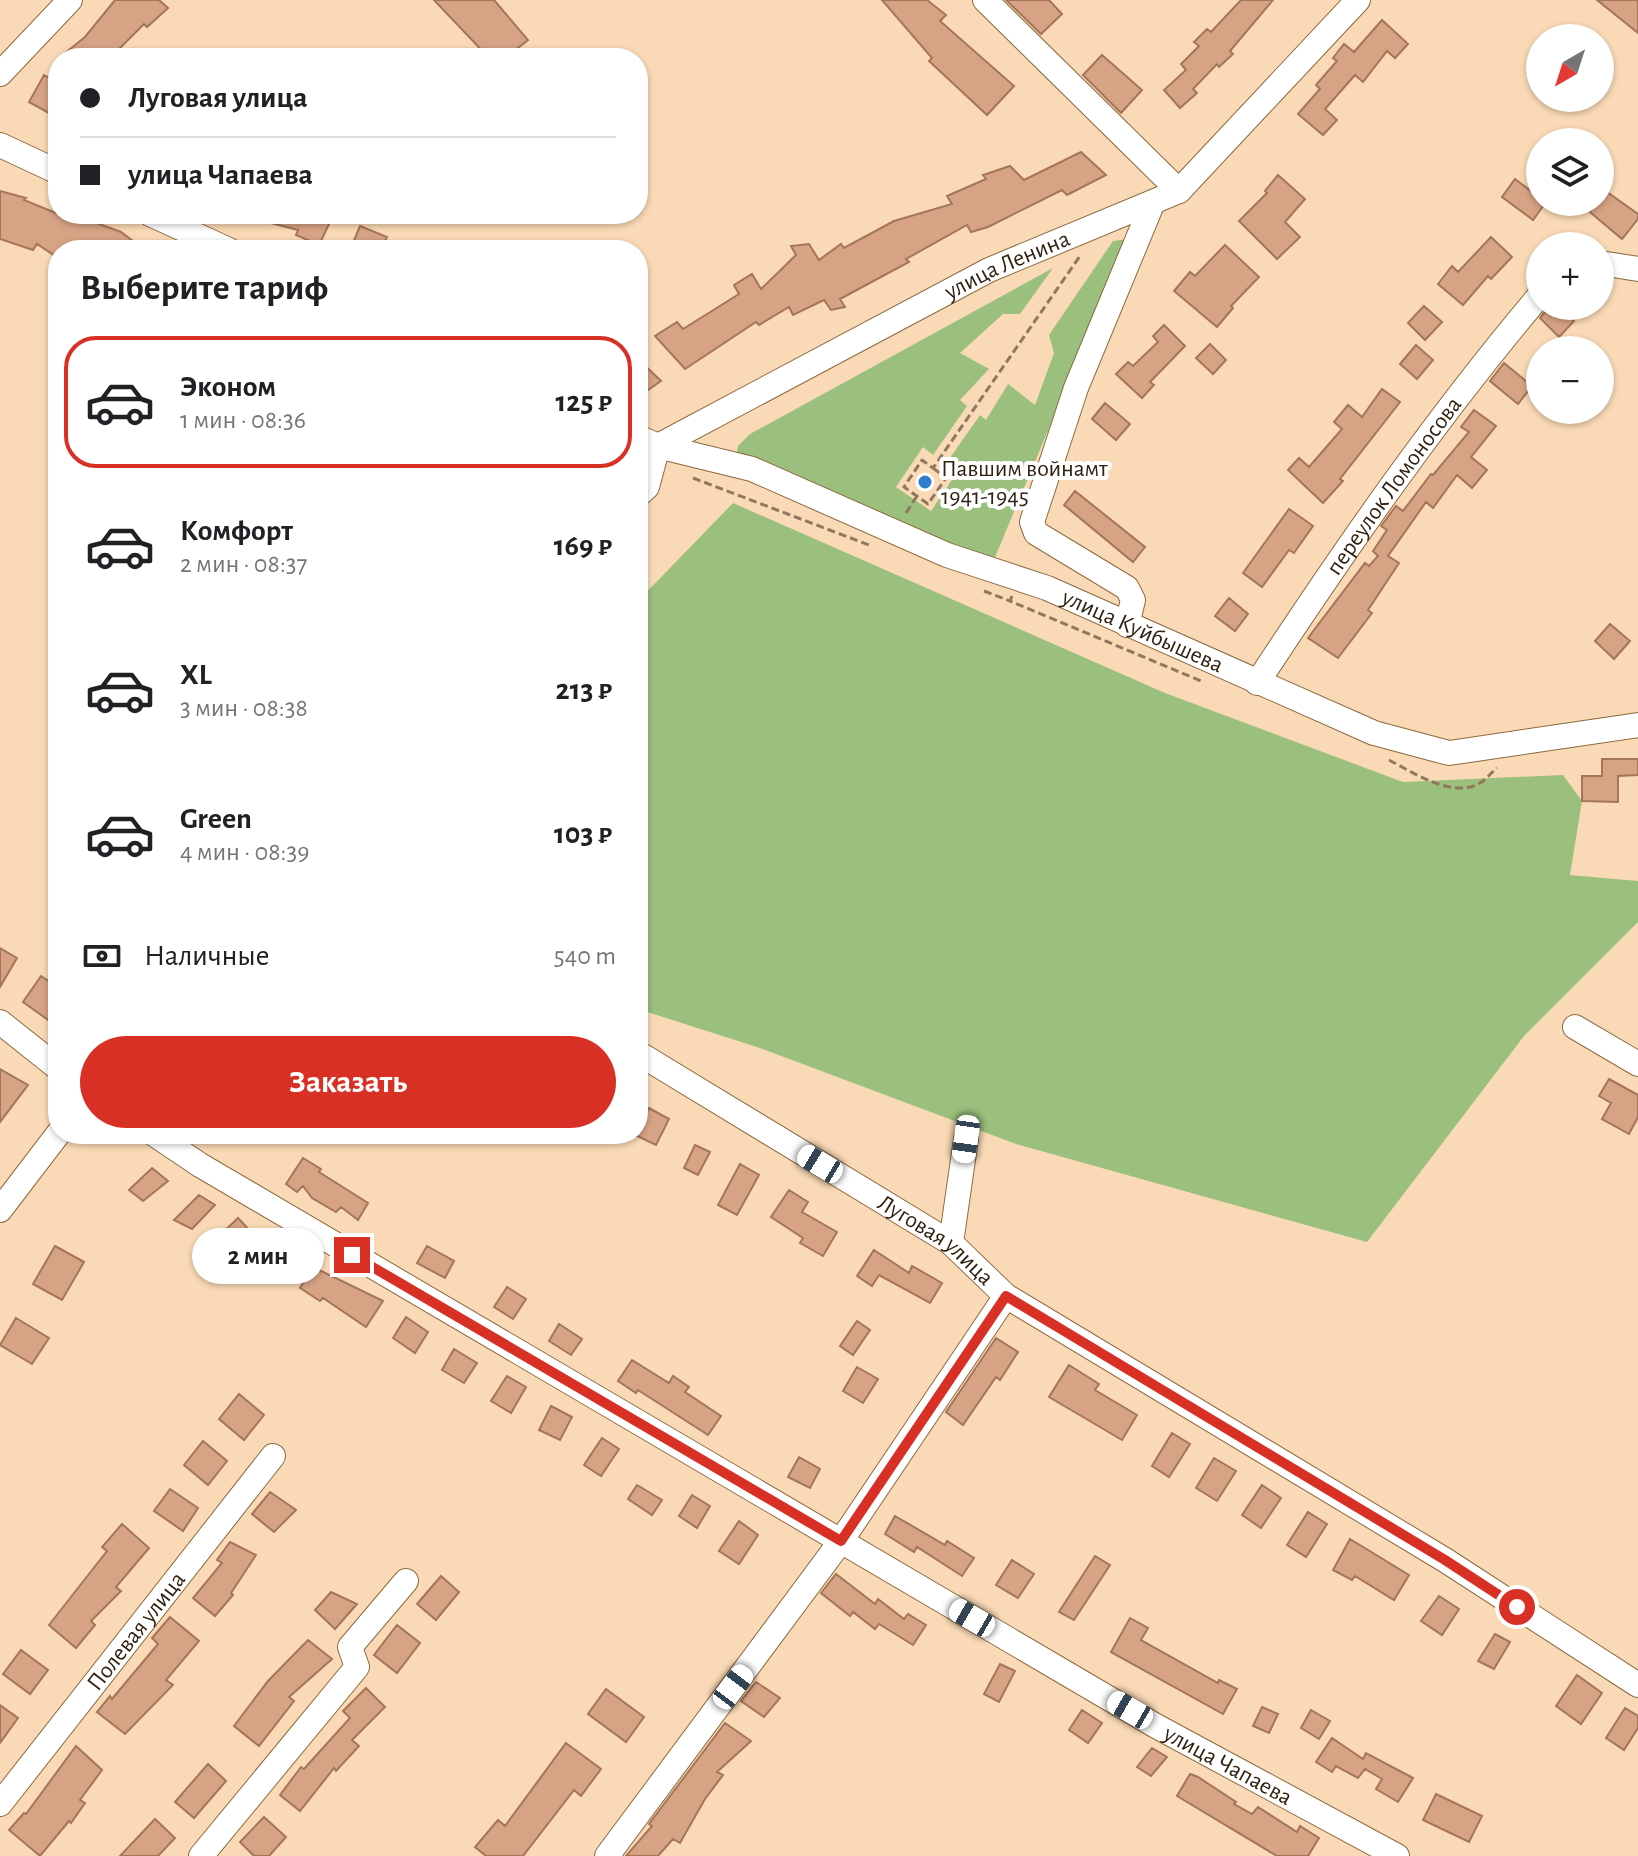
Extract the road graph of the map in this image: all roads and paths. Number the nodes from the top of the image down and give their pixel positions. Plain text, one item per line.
1 (70, 0) edge
2 (985, 0) edge
3 (1358, 0) edge
4 (0, 74) edge
5 (0, 145) edge
6 (48, 167) edge
7 (1179, 191) junction
8 (1153, 202) junction
9 (1103, 223) junction
10 (172, 224) edge
11 (207, 240) edge
12 (1614, 265) edge
13 (1638, 269) edge
14 (1526, 312) edge
15 (650, 449) edge
16 (933, 468) junction
17 (648, 474) edge
18 (882, 550) dead end
19 (981, 590) dead end
20 (1010, 601) dead end
21 (1127, 625) junction
22 (1257, 683) junction
23 (1638, 725) edge
24 (0, 1022) edge
25 (1575, 1027) dead end
26 (648, 1059) edge
27 (48, 1060) edge
28 (1638, 1064) edge
29 (966, 1139) dead end
30 (50, 1144) edge
31 (169, 1144) edge
32 (0, 1210) edge
33 (951, 1243) junction
34 (1006, 1296) junction
35 (273, 1456) dead end
36 (841, 1541) junction
37 (406, 1581) dead end
38 (1638, 1685) edge
39 (0, 1804) edge
40 (201, 1856) edge
41 (607, 1856) edge
42 (1397, 1856) edge

1 - 4 street
2 - 7 street
3 - 7 street, улица Ленина
5 - 6 street
7 - 8 street, улица Ленина
8 - 9 street, улица Ленина
8 - 21 street
9 - 15 street, улица Ленина
9 - 16 path
10 - 11 street
12 - 13 street
14 - 22 street, переулок Ломоносова
15 - 17 street
15 - 18 path
15 - 21 street, улица Куйбышева
16 - 16 path
19 - 20 path
21 - 22 street, улица Куйбышева
22 - 23 street, улица Куйбышева
24 - 27 street
25 - 28 street
26 - 33 street, Луговая улица
29 - 33 street
30 - 32 street
31 - 36 street, улица Чапаева
33 - 34 street, Луговая улица
34 - 36 street
34 - 38 street, Луговая улица
35 - 39 street, Полевая улица
36 - 41 street
36 - 42 street, улица Чапаева
37 - 40 street

